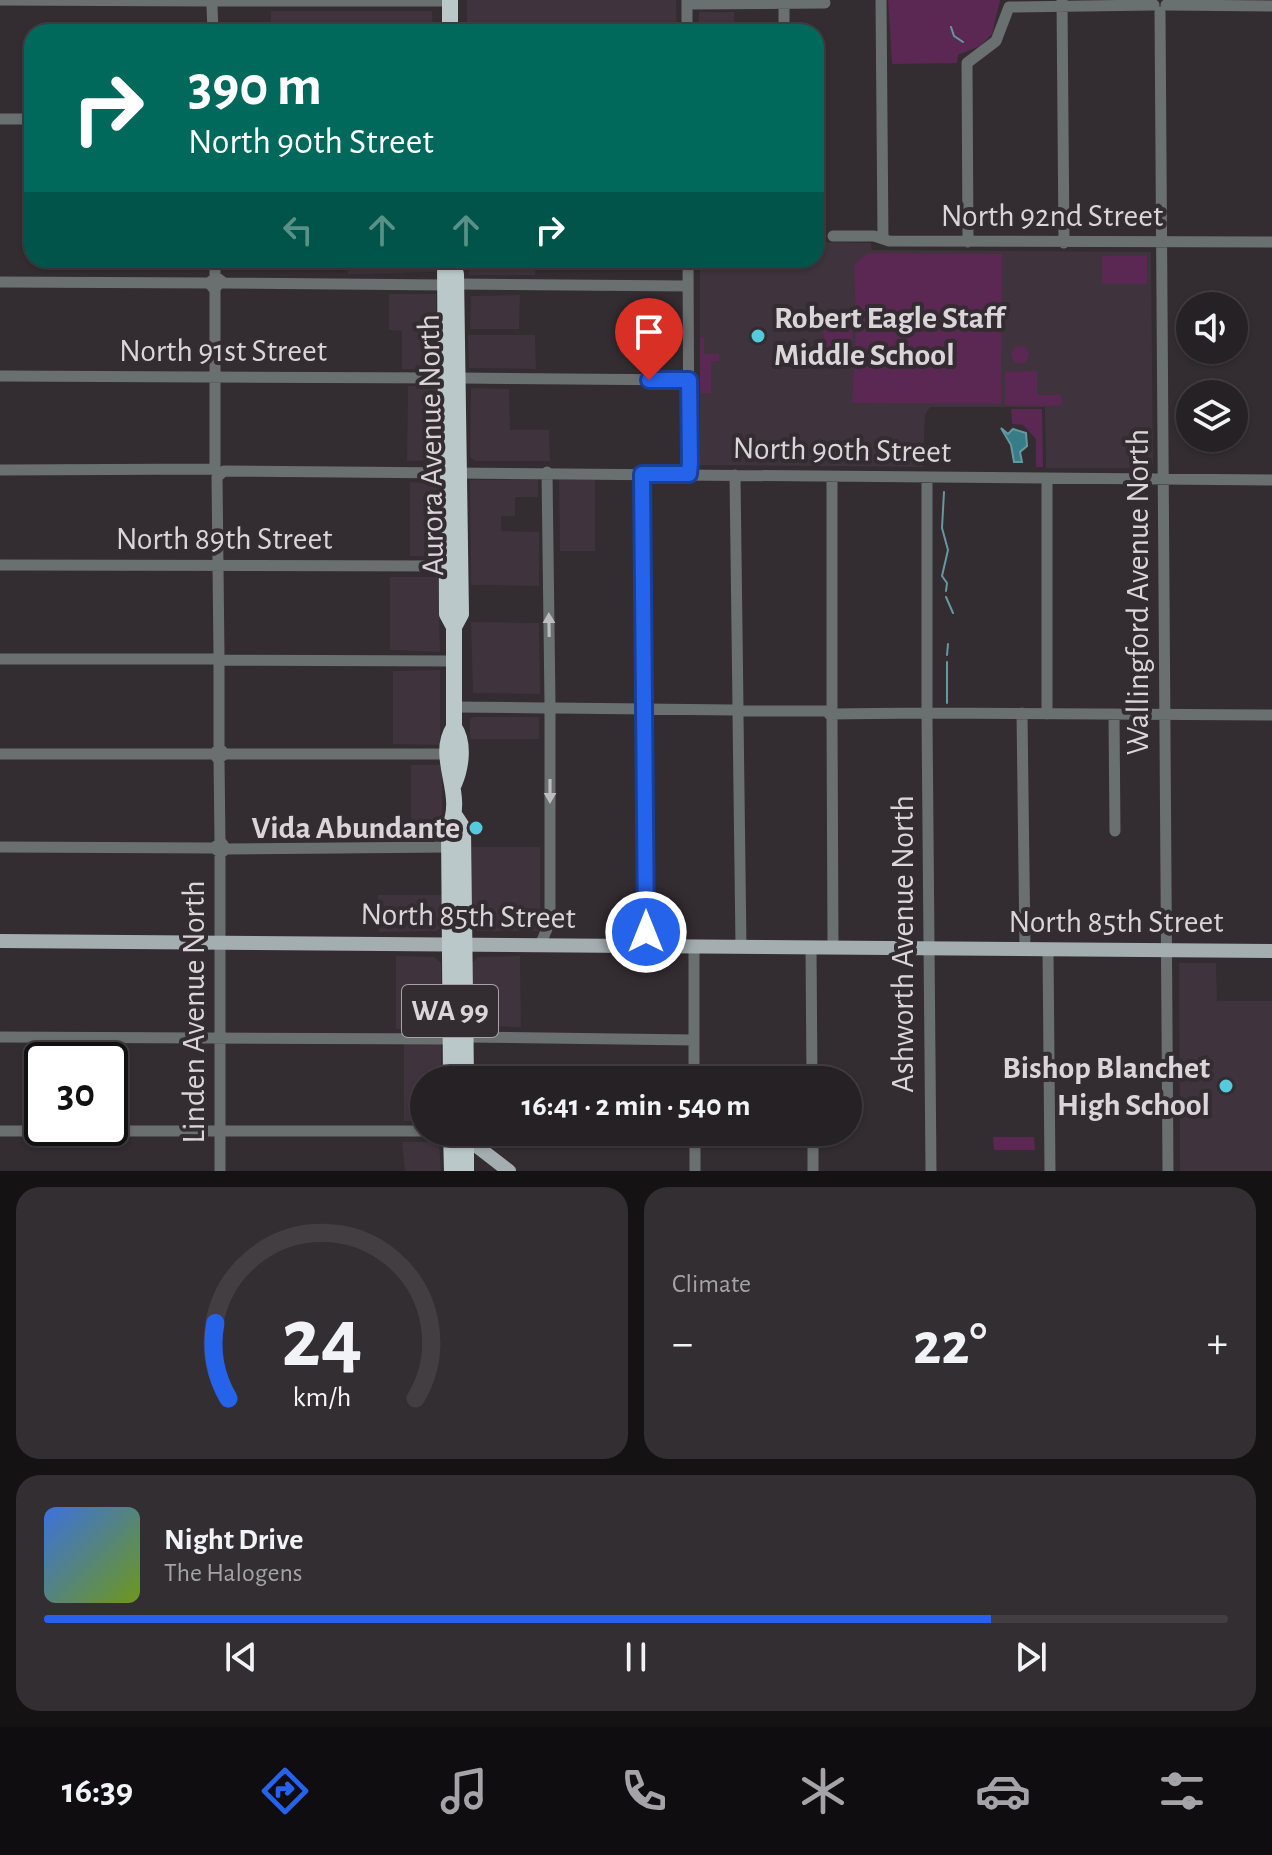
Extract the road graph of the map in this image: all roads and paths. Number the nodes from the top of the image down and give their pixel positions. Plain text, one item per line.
1 (0, 0) edge
2 (450, 0) edge
3 (881, 0) edge
4 (212, 2) edge
5 (687, 2) edge
6 (784, 2) edge
7 (1062, 2) edge
8 (825, 3) dead end
9 (1160, 4) edge
10 (1272, 6) edge
11 (213, 24) edge
12 (450, 24) edge
13 (687, 24) edge
14 (784, 24) edge
15 (0, 119) edge
16 (24, 119) edge
17 (833, 236) dead end
18 (883, 238) junction
19 (968, 242) junction
20 (1162, 242) junction
21 (1272, 242) edge
22 (1064, 243) junction
23 (215, 268) edge
24 (447, 268) edge
25 (453, 268) edge
26 (688, 268) edge
27 (0, 282) edge
28 (215, 283) junction
29 (450, 285) junction
30 (688, 286) junction
31 (445, 324) junction
32 (458, 356) junction
33 (0, 376) edge
34 (216, 377) junction
35 (452, 378) junction
36 (689, 380) junction
37 (0, 470) edge
38 (217, 471) junction
39 (454, 471) junction
40 (547, 472) junction
41 (642, 474) junction
42 (689, 474) junction
43 (735, 475) junction
44 (832, 477) junction
45 (927, 478) junction
46 (1047, 479) junction
47 (1163, 479) junction
48 (1272, 480) edge
49 (0, 565) edge
50 (219, 565) junction
51 (448, 566) junction
52 (454, 627) junction
53 (0, 659) edge
54 (219, 660) junction
55 (455, 661) junction
56 (454, 707) junction
57 (550, 708) junction
58 (644, 709) junction
59 (738, 711) junction
60 (832, 711) junction
61 (927, 712) junction
62 (1022, 713) junction
63 (1047, 714) junction
64 (1114, 714) junction
65 (1164, 714) junction
66 (1272, 715) edge
67 (454, 727) junction
68 (0, 754) edge
69 (219, 754) junction
70 (448, 754) junction
71 (454, 784) junction
72 (455, 816) junction
73 (1115, 831) dead end
74 (0, 847) edge
75 (450, 847) junction
76 (220, 848) junction
77 (0, 941) edge
78 (220, 942) junction
79 (457, 944) junction
80 (540, 945) junction
81 (646, 946) junction
82 (694, 947) junction
83 (741, 947) junction
84 (811, 948) junction
85 (833, 948) junction
86 (930, 949) junction
87 (1025, 949) junction
88 (1048, 950) junction
89 (1166, 950) junction
90 (1272, 951) edge
91 (0, 1037) edge
92 (220, 1039) junction
93 (452, 1039) junction
94 (694, 1040) junction
95 (451, 1066) edge
96 (461, 1066) edge
97 (694, 1066) edge
98 (812, 1066) edge
99 (0, 1131) edge
100 (220, 1131) junction
101 (410, 1131) edge
102 (457, 1146) edge
103 (461, 1146) edge
104 (473, 1146) edge
105 (695, 1146) edge
106 (813, 1146) edge
107 (220, 1171) edge
108 (452, 1171) edge
109 (466, 1171) edge
110 (509, 1171) edge
111 (695, 1171) edge
112 (813, 1171) edge
113 (931, 1171) edge
114 (1050, 1171) edge
115 (1168, 1171) edge

1 - 4 street
2 - 4 street
2 - 12 highway
3 - 18 street
4 - 11 street
5 - 6 street
5 - 13 street
6 - 8 street
6 - 14 street
7 - 9 street
7 - 19 street
7 - 22 street
9 - 10 street
9 - 20 street, Wallingford Avenue North
15 - 16 street
17 - 18 street, North 92nd Street
18 - 19 street, North 92nd Street
19 - 22 street, North 92nd Street
20 - 21 street, North 92nd Street
20 - 22 street, North 92nd Street
20 - 47 street, Wallingford Avenue North
23 - 28 street, Linden Avenue North
24 - 29 highway, Aurora Avenue North / WA 99
25 - 29 highway, Aurora Avenue North / WA 99
26 - 30 street
27 - 28 street
28 - 29 street
28 - 34 street, Linden Avenue North
29 - 30 street
29 - 31 highway, Aurora Avenue North / WA 99
29 - 32 highway, Aurora Avenue North / WA 99
30 - 36 street
31 - 32 highway
31 - 35 highway, Aurora Avenue North / WA 99
32 - 35 highway, Aurora Avenue North / WA 99
33 - 34 street, North 91st Street
34 - 35 street, North 91st Street
34 - 38 street, Linden Avenue North
35 - 36 street, North 91st Street
35 - 39 highway, Aurora Avenue North / WA 99
36 - 42 street
37 - 38 street, North 90th Street
38 - 39 street, North 90th Street
38 - 50 street, Linden Avenue North
39 - 40 street, North 90th Street
39 - 51 highway, Aurora Avenue North / WA 99
39 - 52 highway, Aurora Avenue North / WA 99
40 - 41 street, North 90th Street
57 -> 40 street
41 - 42 street, North 90th Street
41 - 58 street
42 - 43 street, North 90th Street
43 - 44 street, North 90th Street
43 - 59 street
44 - 45 street, North 90th Street
44 - 60 street
45 - 46 street, North 90th Street
45 - 61 street, Ashworth Avenue North
46 - 47 street, North 90th Street
46 - 63 street
47 - 48 street, North 90th Street
47 - 65 street, Wallingford Avenue North
49 - 50 street, North 89th Street
50 - 51 street, North 89th Street
50 - 54 street, Linden Avenue North
51 - 52 highway, Aurora Avenue North / WA 99
52 - 55 highway, Aurora Avenue North / WA 99
53 - 54 street
54 - 55 street
54 - 69 street, Linden Avenue North
55 - 56 highway, Aurora Avenue North / WA 99
56 - 57 street
56 - 67 highway, Aurora Avenue North / WA 99
57 - 58 street
57 -> 80 street
58 - 59 street
58 - 81 street
59 - 60 street
59 - 83 street
60 - 61 street
60 - 85 street
61 - 62 street
61 - 86 street, Ashworth Avenue North
62 - 63 street
62 - 87 street
63 - 64 street
64 - 65 street
64 - 73 street
65 - 66 street
65 - 89 street, Wallingford Avenue North
67 - 70 highway, Aurora Avenue North / WA 99
67 - 71 highway, Aurora Avenue North / WA 99
68 - 69 street
69 - 70 street
69 - 76 street, Linden Avenue North
70 - 71 highway, Aurora Avenue North / WA 99
71 - 72 highway, Aurora Avenue North / WA 99
72 - 75 highway, Aurora Avenue North / WA 99
72 - 79 highway, Aurora Avenue North / WA 99
74 - 76 street
75 - 76 street
75 - 79 highway, Aurora Avenue North / WA 99
76 - 78 street, Linden Avenue North
77 - 78 main road, North 85th Street
78 - 79 main road, North 85th Street
78 - 92 street, Linden Avenue North
79 - 80 main road, North 85th Street
79 - 93 highway, Aurora Avenue North / WA 99
80 - 81 main road, North 85th Street
81 - 82 main road, North 85th Street
82 - 83 main road, North 85th Street
82 - 94 street
83 - 84 main road, North 85th Street
84 - 85 main road, North 85th Street
84 - 98 street
85 - 86 main road, North 85th Street
86 - 87 main road, North 85th Street
86 - 113 street, Ashworth Avenue North
87 - 88 main road, North 85th Street
88 - 89 main road, North 85th Street
88 - 114 street
89 - 90 main road, North 85th Street
89 - 115 street, Wallingford Avenue North
91 - 92 street
92 - 93 street
92 - 100 street, Linden Avenue North
93 - 94 street
93 - 95 highway, Aurora Avenue North / WA 99
93 - 96 highway, Aurora Avenue North / WA 99
94 - 97 street
99 - 100 street
100 - 101 street
100 - 107 street, Linden Avenue North
102 - 108 highway
103 - 109 highway
104 - 110 main road
105 - 111 street
106 - 112 street

